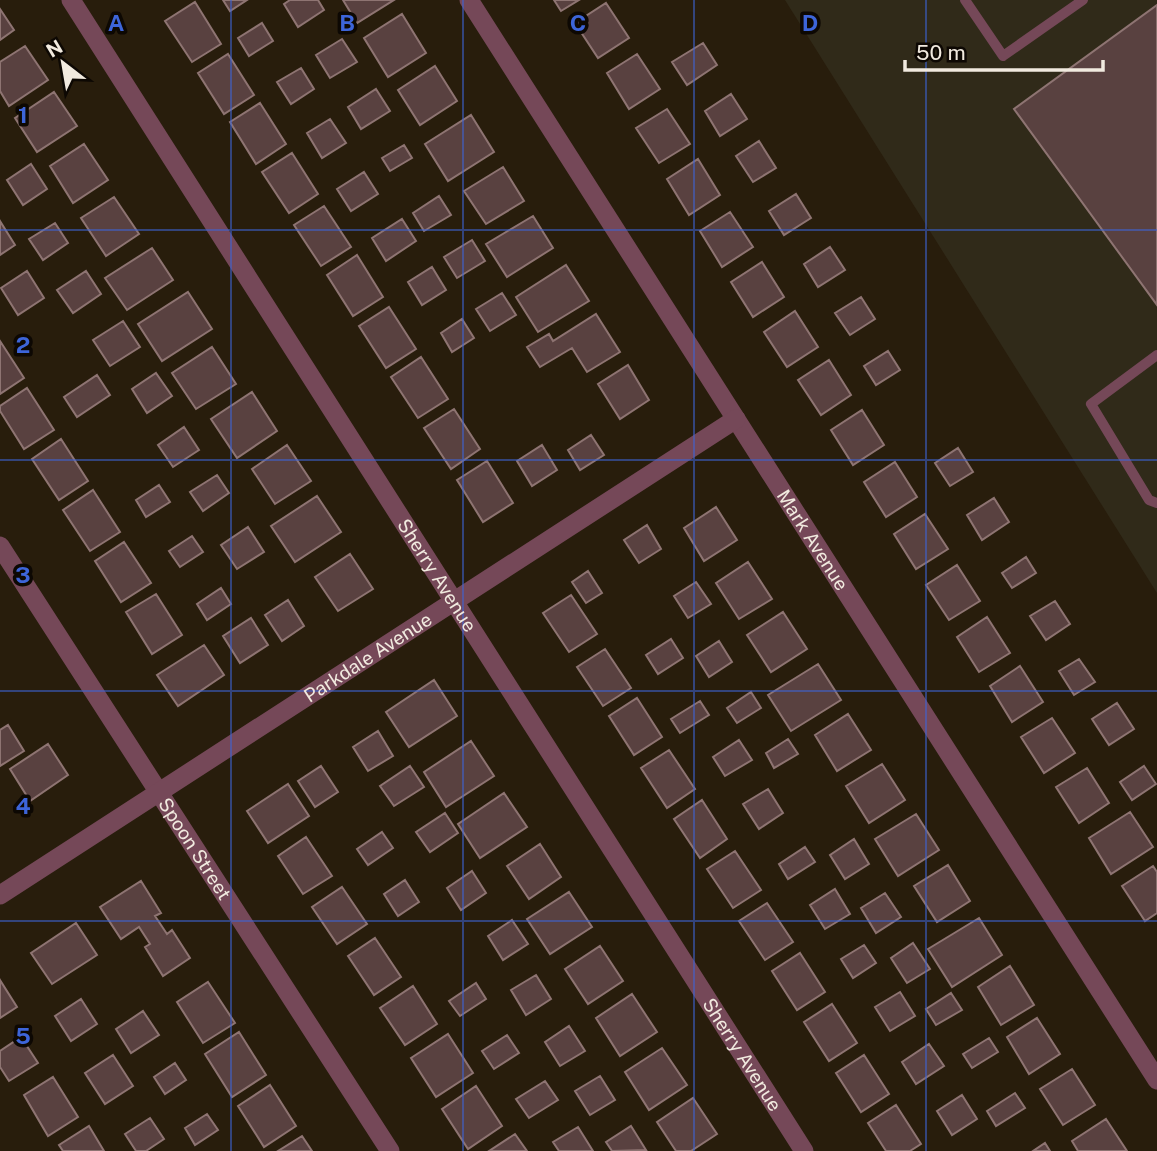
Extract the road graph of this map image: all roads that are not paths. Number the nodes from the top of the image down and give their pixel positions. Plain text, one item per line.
1 (71, 0) edge
2 (469, 0) edge
3 (965, 0) edge
4 (1083, 0) edge
5 (1157, 355) edge
6 (736, 419) junction
7 (1157, 503) edge
8 (0, 546) edge
9 (455, 602) junction
10 (158, 793) junction
11 (0, 895) edge
12 (1157, 1080) edge
13 (390, 1151) edge
14 (804, 1151) edge

1 - 9 street, Sherry Avenue
2 - 6 street, Mark Avenue
3 - 4 lane
5 - 7 lane
6 - 9 street, Parkdale Avenue
6 - 12 street, Mark Avenue
8 - 10 street, Spoon Street
9 - 10 street, Parkdale Avenue
9 - 14 street, Sherry Avenue
10 - 11 street, Parkdale Avenue
10 - 13 street, Spoon Street

